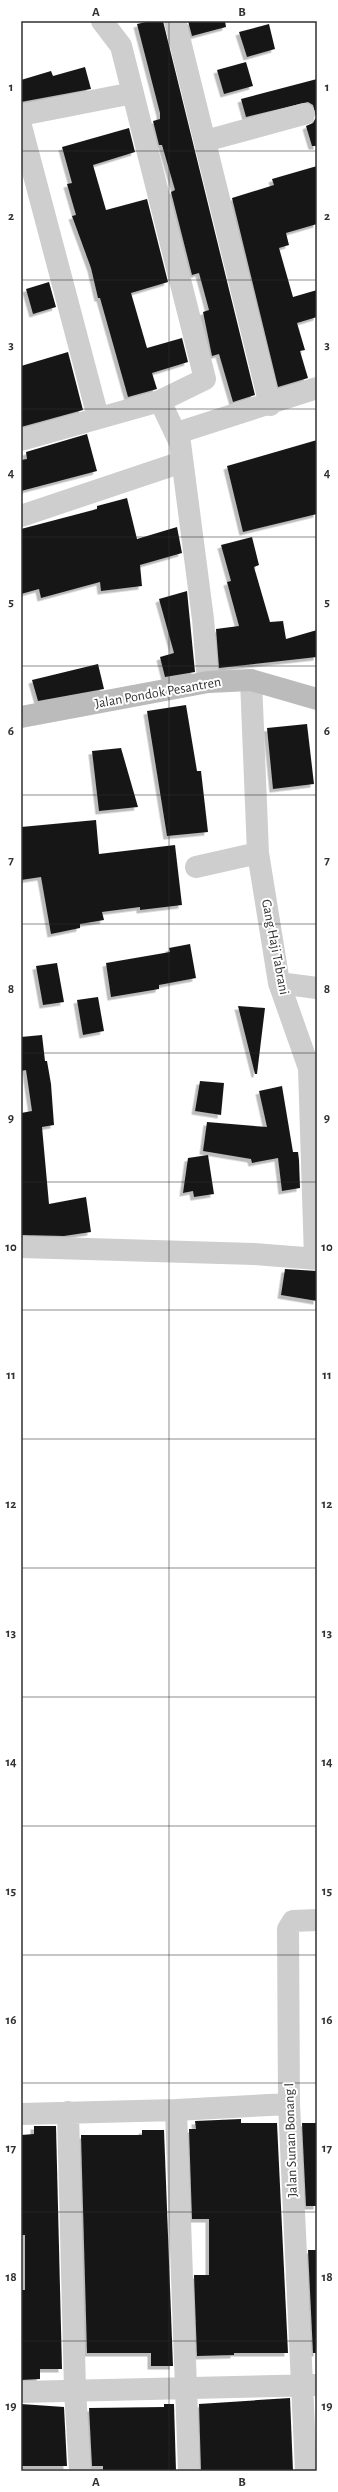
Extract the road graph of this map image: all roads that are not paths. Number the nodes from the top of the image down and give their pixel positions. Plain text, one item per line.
1 (102, 21) edge
2 (175, 21) edge
3 (133, 93) junction
4 (304, 114) dead end
5 (21, 115) edge
6 (21, 126) edge
7 (205, 141) junction
8 (317, 388) edge
9 (160, 401) junction
10 (270, 405) junction
11 (98, 417) junction
12 (21, 440) edge
13 (180, 449) junction
14 (21, 516) edge
15 (251, 680) junction
16 (208, 682) junction
17 (317, 699) edge
18 (21, 718) edge
19 (258, 853) junction
20 (196, 867) dead end
21 (279, 982) junction
22 (317, 988) edge
23 (313, 1068) edge
24 (21, 1247) edge
25 (316, 1259) edge
26 (317, 1920) edge
27 (289, 2104) junction
28 (176, 2110) junction
29 (68, 2112) junction
30 (21, 2114) edge
31 (310, 2385) edge
32 (187, 2387) junction
33 (76, 2390) junction
34 (21, 2392) edge
35 (80, 2471) edge
36 (189, 2471) edge
37 (306, 2471) edge

1 - 3 street
2 - 7 street
3 - 5 street
3 - 9 street
4 - 7 street
6 - 11 street
7 - 10 street
8 - 10 street
9 - 11 street
9 - 13 street
10 - 13 street
11 - 12 street
13 - 14 street
13 - 16 street
15 - 16 street, Jalan Pondok Pesantren
15 - 17 street, Jalan Pondok Pesantren
15 - 19 street, Gang Haji Tabrani
16 - 18 street, Jalan Pondok Pesantren
19 - 20 street
19 - 21 street, Gang Haji Tabrani
21 - 22 street
21 - 23 street, Gang Haji Tabrani
23 - 25 street, Gang Haji Tabrani
24 - 25 street
26 - 27 street, Jalan Sunan Bonang I
27 - 28 street
27 - 31 street, Jalan Sunan Bonang I
28 - 29 street
28 - 32 street
29 - 30 street
29 - 33 street
31 - 32 street
31 - 37 street, Jalan Sunan Bonang I
32 - 33 street
32 - 36 street
33 - 34 street
33 - 35 street

